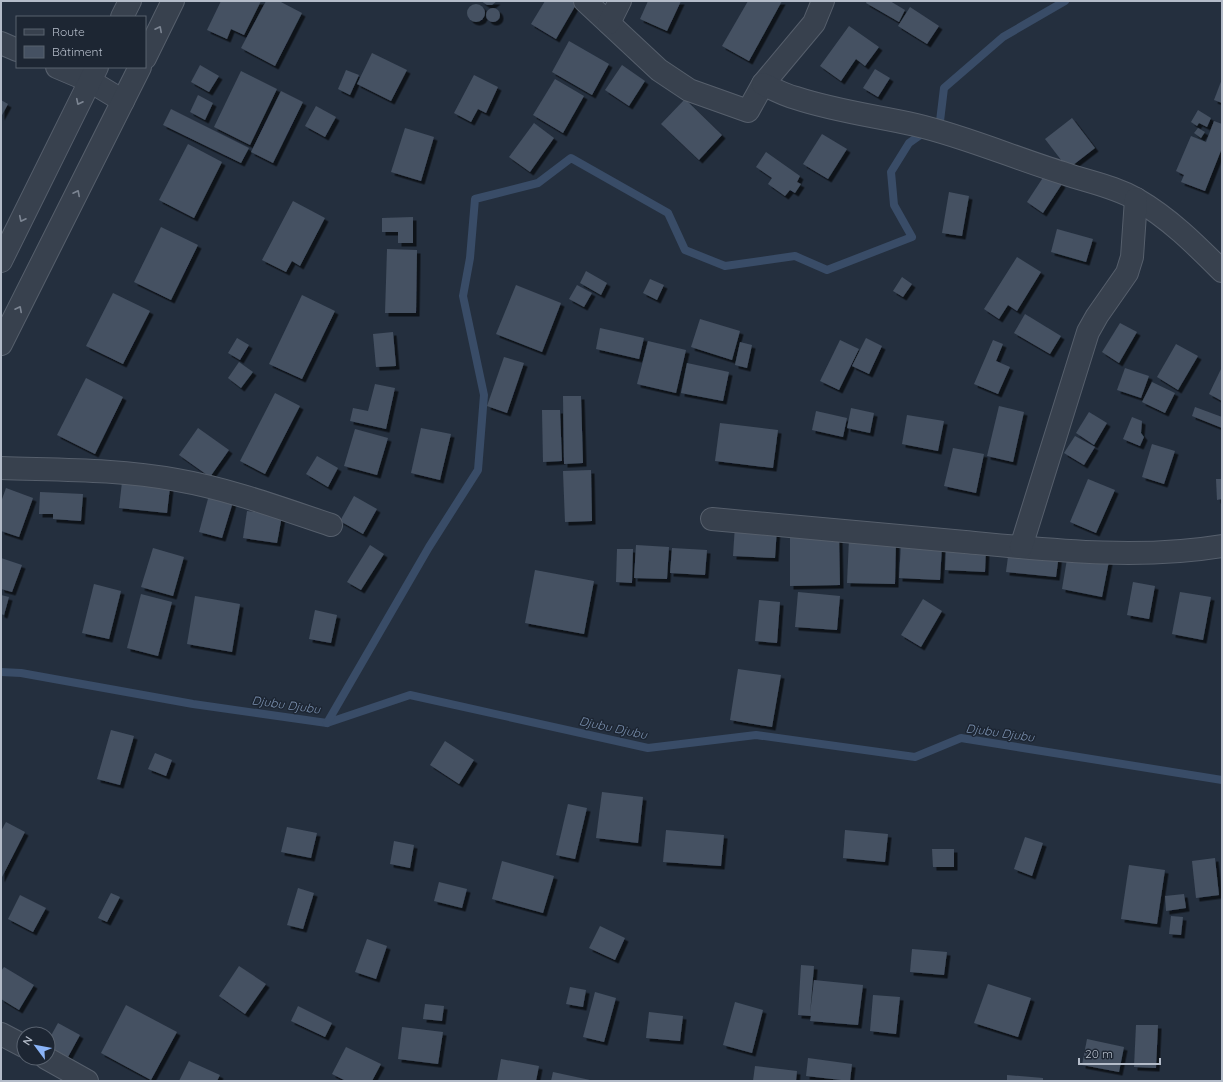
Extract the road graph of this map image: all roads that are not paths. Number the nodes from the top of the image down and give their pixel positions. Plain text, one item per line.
1 (130, 1) edge
2 (173, 1) edge
3 (585, 1) edge
4 (620, 1) edge
5 (824, 1) edge
6 (122, 16) edge
7 (609, 23) junction
8 (1, 43) edge
9 (16, 50) edge
10 (146, 56) edge
11 (62, 68) edge
12 (140, 68) edge
13 (93, 74) edge
14 (762, 84) junction
15 (123, 101) junction
16 (1136, 199) junction
17 (1, 261) edge
18 (1222, 270) edge
19 (1, 344) edge
20 (1, 468) edge
21 (712, 519) dead end
22 (331, 525) dead end
23 (1222, 546) edge
24 (1021, 547) junction
25 (1, 1034) edge
26 (16, 1042) edge
27 (56, 1064) edge
28 (87, 1081) edge

1 - 6 street
10 -> 2 street
3 - 7 street
4 - 7 street
5 - 14 street
7 - 14 street
8 - 9 street
11 - 13 street
12 - 15 street
13 - 15 street
13 -> 17 street
14 - 16 street
19 -> 15 street
16 - 18 street
16 - 24 street
20 - 22 street
21 - 24 street
23 - 24 street
25 - 26 street
27 - 28 street

